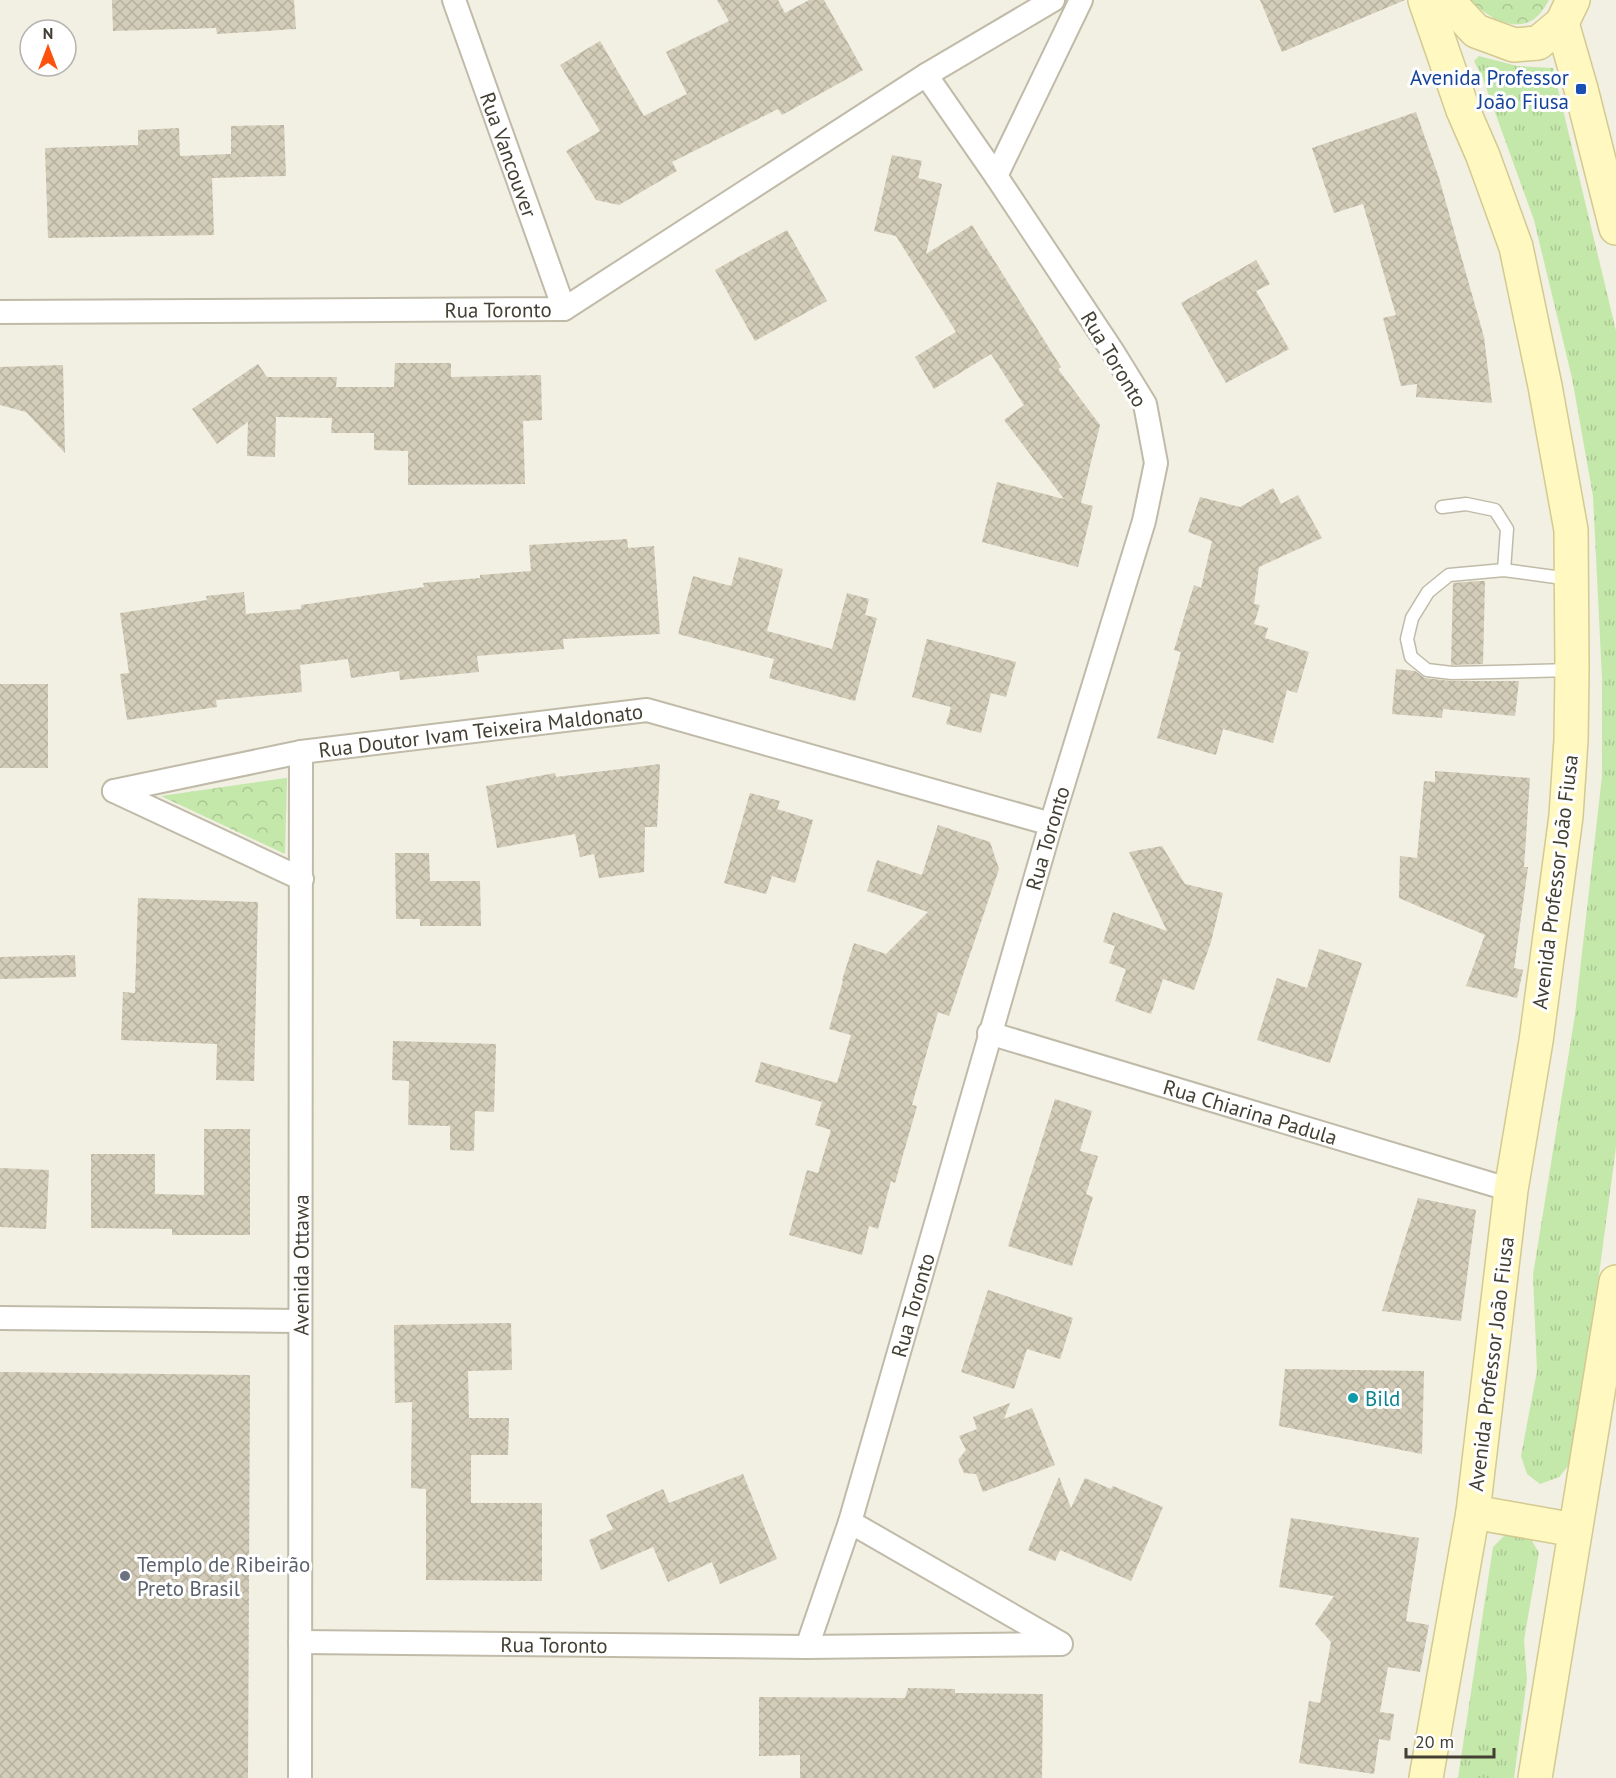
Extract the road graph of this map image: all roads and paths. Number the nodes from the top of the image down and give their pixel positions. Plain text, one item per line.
1 (454, 0) edge
2 (1053, 0) edge
3 (1082, 0) edge
4 (1425, 0) edge
5 (1447, 0) edge
6 (1568, 11) edge
7 (926, 75) junction
8 (996, 176) junction
9 (1616, 228) edge
10 (564, 309) junction
11 (0, 312) edge
12 (1442, 507) dead end
13 (1504, 570) junction
14 (1571, 579) junction
15 (1572, 670) junction
16 (301, 752) junction
17 (1051, 824) junction
18 (302, 879) junction
19 (989, 1033) junction
20 (1511, 1190) junction
21 (1616, 1282) edge
22 (0, 1318) edge
23 (299, 1320) junction
24 (1473, 1512) junction
25 (850, 1522) junction
26 (1575, 1530) junction
27 (300, 1642) junction
28 (807, 1647) junction
29 (300, 1778) edge
30 (1426, 1778) edge
31 (1535, 1778) edge

1 - 10 street, Rua Vancouver
2 - 7 street, Rua Toronto
3 - 8 street
4 - 14 main road, Avenida Professor João Fiusa
5 - 6 main road
6 - 9 main road
7 - 8 street, Rua Toronto
7 - 10 street, Rua Toronto
8 - 17 street, Rua Toronto
10 - 11 street, Rua Toronto
12 - 13 lane
13 - 14 lane
13 - 15 lane
14 - 15 main road, Avenida Professor João Fiusa
15 - 20 main road, Avenida Professor João Fiusa
16 - 17 street, Rua Doutor Ivam Teixeira Maldonato
16 - 18 street, Avenida Ottawa
16 - 18 street, Rua Doutor Ivam Teixeira Maldonato
17 - 19 street, Rua Toronto
18 - 23 street, Avenida Ottawa
19 - 20 street, Rua Chiarina Padula
19 - 25 street, Rua Toronto
20 - 24 main road, Avenida Professor João Fiusa
21 - 26 main road
22 - 23 street
23 - 27 street, Avenida Ottawa
24 - 26 main road
24 - 30 main road, Avenida Professor João Fiusa
25 - 28 street, Rua Toronto
25 - 28 street, Rua Toronto
26 - 31 main road
27 - 28 street, Rua Toronto
27 - 29 street, Avenida Ottawa

